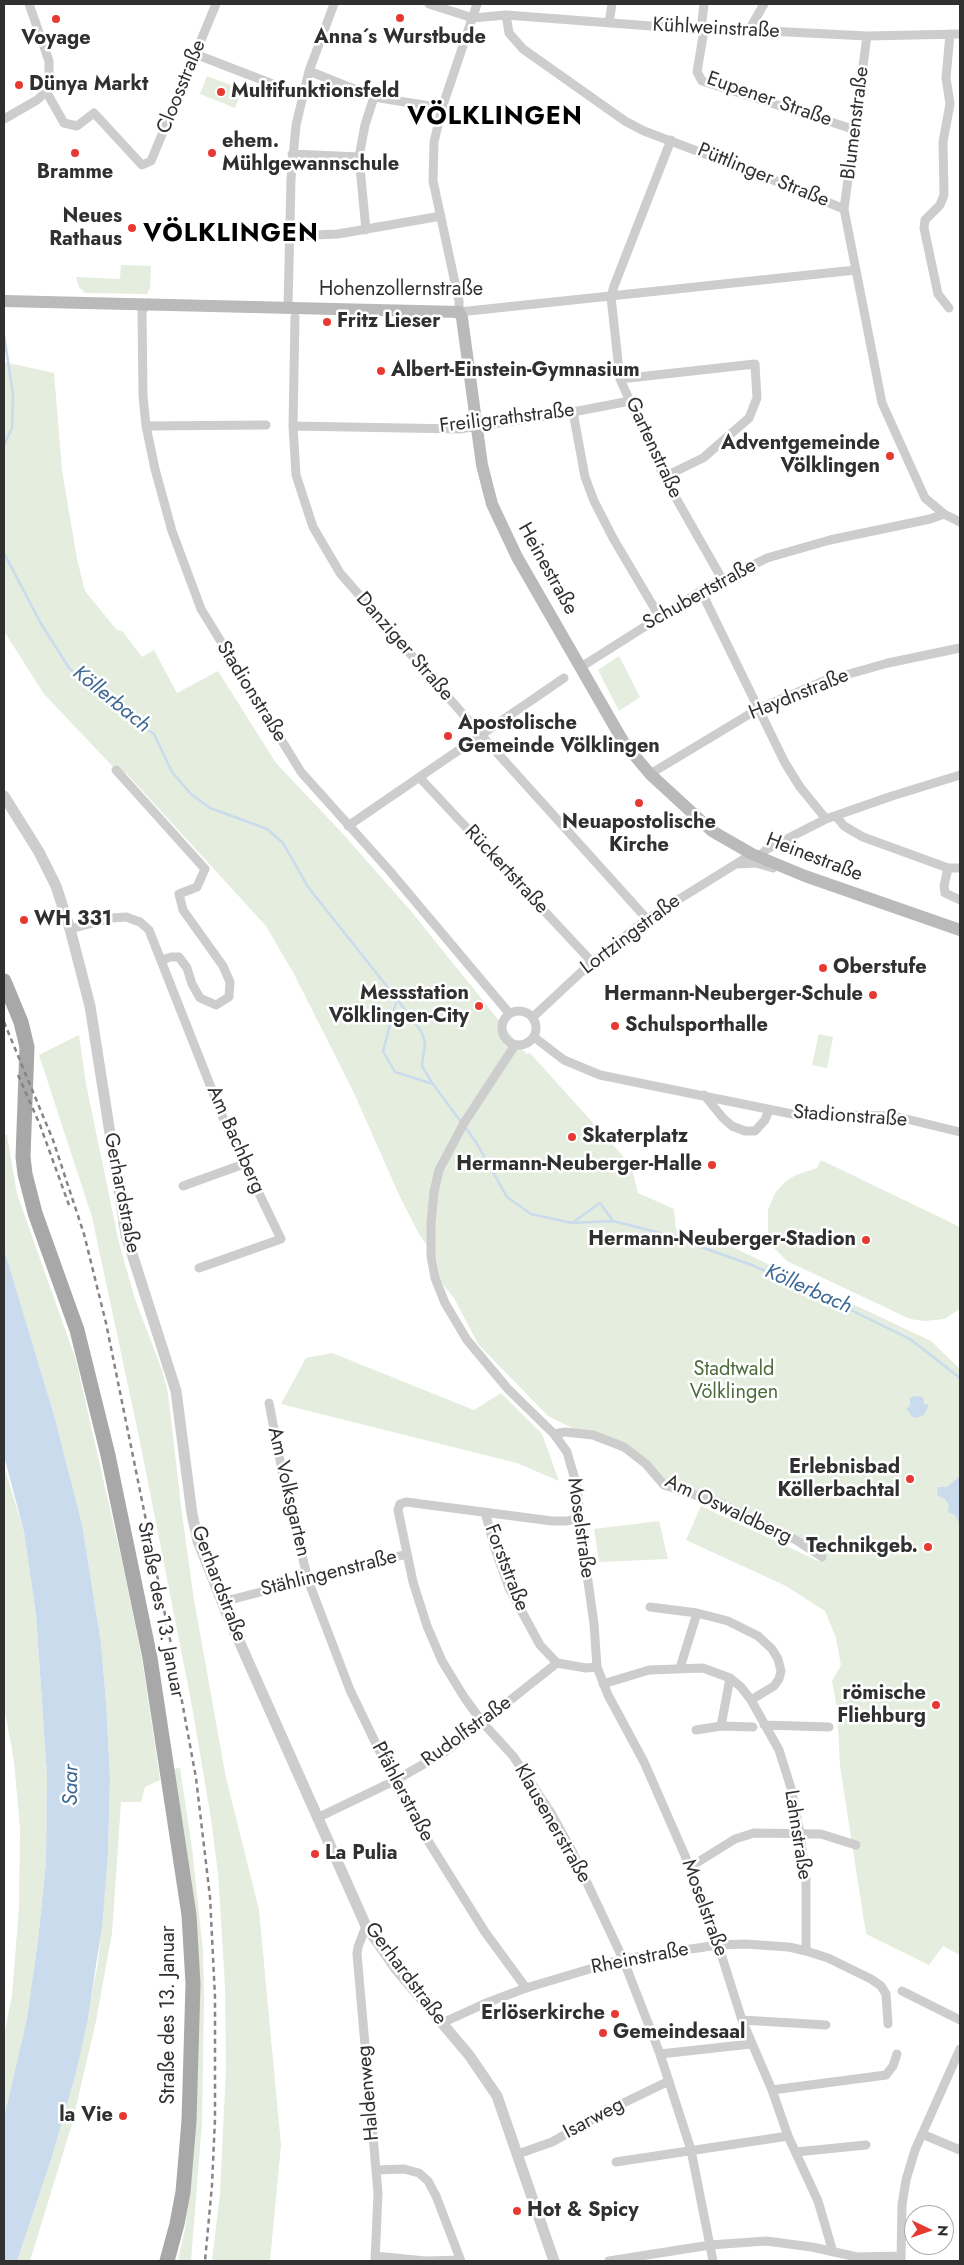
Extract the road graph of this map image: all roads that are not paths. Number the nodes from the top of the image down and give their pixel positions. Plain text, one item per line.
1 (29, 4) edge
2 (216, 4) edge
3 (334, 4) edge
4 (429, 4) edge
5 (477, 4) edge
6 (612, 4) edge
7 (704, 4) edge
8 (764, 4) edge
9 (506, 15) junction
10 (473, 18) junction
11 (608, 23) junction
12 (702, 30) junction
13 (749, 30) junction
14 (950, 34) junction
15 (960, 34) edge
16 (868, 36) junction
17 (195, 54) junction
18 (309, 71) junction
19 (47, 93) junction
20 (301, 96) junction
21 (374, 97) junction
22 (442, 108) junction
23 (4, 119) edge
24 (856, 130) junction
25 (671, 140) junction
26 (292, 154) junction
27 (359, 157) junction
28 (844, 209) junction
29 (441, 216) junction
30 (366, 230) junction
31 (289, 236) junction
32 (856, 270) junction
33 (611, 297) junction
34 (4, 301) edge
35 (148, 303) junction
36 (949, 308) dead end
37 (291, 312) junction
38 (459, 312) junction
39 (620, 379) junction
40 (630, 401) junction
41 (573, 412) junction
42 (266, 425) dead end
43 (146, 426) junction
44 (293, 426) junction
45 (477, 426) junction
46 (664, 477) junction
47 (944, 514) junction
48 (960, 522) edge
49 (722, 579) junction
50 (701, 590) junction
51 (659, 616) junction
52 (960, 648) edge
53 (581, 667) junction
54 (564, 678) dead end
55 (758, 709) junction
56 (482, 736) junction
57 (116, 770) dead end
58 (650, 774) junction
59 (960, 775) edge
60 (420, 778) junction
61 (4, 796) edge
62 (836, 816) junction
63 (826, 819) junction
64 (348, 826) junction
65 (755, 856) junction
66 (736, 864) junction
67 (948, 868) junction
68 (960, 868) edge
69 (805, 876) junction
70 (960, 900) edge
71 (647, 920) junction
72 (70, 929) junction
73 (960, 930) edge
74 (161, 960) junction
75 (592, 962) junction
76 (4, 981) edge
77 (509, 1013) junction
78 (533, 1017) junction
79 (534, 1037) junction
80 (515, 1045) junction
81 (703, 1095) junction
82 (768, 1110) junction
83 (960, 1132) edge
84 (244, 1164) junction
85 (183, 1186) dead end
86 (199, 1268) dead end
87 (269, 1403) dead end
88 (554, 1434) junction
89 (486, 1512) junction
90 (579, 1518) junction
91 (407, 1554) junction
92 (822, 1557) dead end
93 (308, 1580) junction
94 (222, 1602) junction
95 (650, 1607) dead end
96 (697, 1613) junction
97 (557, 1663) junction
98 (598, 1667) junction
99 (680, 1668) junction
100 (730, 1678) junction
101 (603, 1684) junction
102 (751, 1700) junction
103 (483, 1723) junction
104 (764, 1725) junction
105 (721, 1726) junction
106 (753, 1727) dead end
107 (829, 1727) dead end
108 (696, 1730) dead end
109 (394, 1781) junction
110 (317, 1818) junction
111 (800, 1833) junction
112 (856, 1845) dead end
113 (690, 1867) junction
114 (366, 1926) junction
115 (718, 1944) junction
116 (806, 1951) junction
117 (623, 1959) junction
118 (526, 1988) junction
119 (902, 1991) dead end
120 (742, 2020) junction
121 (960, 2020) edge
122 (442, 2023) junction
123 (888, 2024) dead end
124 (826, 2026) dead end
125 (751, 2044) junction
126 (960, 2049) edge
127 (660, 2054) junction
128 (898, 2054) dead end
129 (669, 2081) junction
130 (772, 2090) junction
131 (922, 2134) junction
132 (788, 2136) junction
133 (866, 2145) dead end
134 (691, 2150) junction
135 (960, 2150) edge
136 (796, 2152) junction
137 (518, 2154) junction
138 (616, 2162) dead end
139 (376, 2170) junction
140 (710, 2245) junction
141 (833, 2252) junction
142 (901, 2258) edge
143 (375, 2259) edge
144 (861, 2259) edge
145 (167, 2261) edge
146 (460, 2261) edge
147 (554, 2261) edge
148 (608, 2261) edge
149 (713, 2261) edge

1 - 19 street
2 - 17 street, Cloosstraße
3 - 18 street, Danziger Straße
4 - 10 street
5 - 10 street, Heinestraße
6 - 11 street
7 - 12 street, Eupener Straße
8 - 13 street
9 - 10 street, Kühlweinstraße
9 - 11 street, Kühlweinstraße
9 - 25 street, Püttlinger Straße
10 - 22 street, Heinestraße
11 - 12 street, Kühlweinstraße
12 - 13 street, Kühlweinstraße
12 - 24 street, Eupener Straße
13 - 16 street, Kühlweinstraße
14 - 15 street, Kühlweinstraße
14 - 16 street, Kühlweinstraße
14 - 36 street
16 - 24 street, Blumenstraße
17 - 19 street, Cloosstraße
17 - 20 street
18 - 20 street, Danziger Straße
18 - 21 street
19 - 23 street
20 - 26 street, Danziger Straße
21 - 22 street
21 - 27 street
22 - 29 street, Heinestraße
24 - 28 street, Blumenstraße
25 - 28 street, Püttlinger Straße
25 - 33 street, Gartenstraße
26 - 27 street
26 - 31 street, Danziger Straße
27 - 30 street
28 - 32 street, Püttlinger Straße
29 - 30 street
29 - 38 street, Heinestraße
30 - 31 street
31 - 37 street, Danziger Straße
32 - 33 street, Hohenzollernstraße
32 - 47 street, Püttlinger Straße
33 - 38 street, Hohenzollernstraße
33 - 39 street, Gartenstraße
34 - 35 main road, Hohenzollernstraße
35 - 37 main road, Hohenzollernstraße
35 - 43 street, Stadionstraße
37 - 38 main road, Hohenzollernstraße
37 - 44 street, Danziger Straße
38 - 45 main road, Heinestraße
39 - 40 street, Gartenstraße
39 - 46 street
40 - 41 street, Freiligrathstraße
40 - 46 street, Gartenstraße
41 - 45 street, Freiligrathstraße
41 - 51 street
42 - 43 street
43 - 64 street, Stadionstraße
44 - 45 street, Freiligrathstraße
44 - 56 street, Danziger Straße
45 - 53 main road, Heinestraße
46 - 49 street, Gartenstraße
47 - 48 street, Püttlinger Straße
47 - 49 street, Schubertstraße
49 - 50 street, Schubertstraße
50 - 51 street, Schubertstraße
50 - 55 street
51 - 53 street, Schubertstraße
52 - 55 street, Haydnstraße
53 - 58 main road, Heinestraße
54 - 56 street
55 - 58 street, Haydnstraße
55 - 63 street
56 - 60 street
56 - 71 street, Danziger Straße
57 - 74 street
58 - 65 main road, Heinestraße
59 - 62 street, Lortzingstraße
60 - 64 street
60 - 75 street, Rückertstraße
61 - 72 street, Gerhardstraße
62 - 63 street, Lortzingstraße
62 - 67 street
63 - 65 street, Lortzingstraße
64 - 77 street, Stadionstraße
65 - 66 street, Lortzingstraße
65 - 69 main road, Heinestraße
66 - 69 street
66 - 71 street, Lortzingstraße
67 - 68 street
67 - 70 street
69 - 73 main road, Heinestraße
71 - 75 street, Lortzingstraße
72 - 74 street, Am Bachberg
72 - 94 street, Gerhardstraße
74 - 84 street, Am Bachberg
75 - 78 street, Lortzingstraße
76 - 145 main road, Straße des 13. Januar
77 - 78 street
77 - 80 street
78 - 79 street
79 - 80 street
79 - 81 street, Stadionstraße
80 - 88 street, Moselstraße
81 - 82 street, Stadionstraße
81 - 82 street, Stadionstraße
82 - 83 street, Stadionstraße
84 - 85 street
84 - 86 street, Am Bachberg
87 - 93 street, Am Volksgarten
88 - 90 street, Moselstraße
88 - 92 street, Am Oswaldberg
89 - 90 street
89 - 91 street, Klausenerstraße
89 - 97 street, Forststraße
90 - 98 street, Moselstraße
91 - 93 street, Stählingenstraße
91 - 103 street, Klausenerstraße
93 - 94 street, Stählingenstraße
93 - 109 street, Pfählerstraße
94 - 110 street, Gerhardstraße
95 - 96 street
96 - 99 street
96 - 102 street
97 - 98 street
97 - 103 street, Rudolfstraße
98 - 101 street, Moselstraße
99 - 100 street, Lahnstraße
99 - 101 street, Lahnstraße
100 - 102 street, Lahnstraße
100 - 105 street
101 - 113 street, Moselstraße
102 - 104 street, Lahnstraße
103 - 109 street, Rudolfstraße
103 - 117 street, Klausenerstraße
104 - 107 street
104 - 111 street, Lahnstraße
105 - 106 street
105 - 108 street
109 - 110 street, Rudolfstraße
109 - 118 street, Pfählerstraße
110 - 114 street, Gerhardstraße
111 - 112 street
111 - 113 street
111 - 116 street, Lahnstraße
113 - 115 street, Moselstraße
114 - 122 street, Gerhardstraße
114 - 139 street, Haldenweg
115 - 116 street, Rheinstraße
115 - 117 street, Rheinstraße
115 - 120 street, Moselstraße
116 - 123 street, Rheinstraße
117 - 118 street, Rheinstraße
117 - 127 street, Klausenerstraße
118 - 122 street, Rheinstraße
119 - 121 street
120 - 124 street
120 - 125 street, Moselstraße
122 - 137 street, Gerhardstraße
125 - 127 street
125 - 130 street, Moselstraße
126 - 131 street
127 - 129 street, Klausenerstraße
128 - 130 street
129 - 134 street, Klausenerstraße
129 - 137 street, Isarweg
130 - 132 street, Moselstraße
131 - 135 street
131 - 142 street
132 - 134 street
132 - 136 street, Moselstraße
133 - 136 street
134 - 138 street
134 - 140 street, Klausenerstraße
136 - 141 street, Moselstraße
137 - 147 street, Gerhardstraße
139 - 143 street, Haldenweg
139 - 146 street
140 - 141 street
140 - 148 street
140 - 149 street, Klausenerstraße
141 - 144 street
142 - 144 street
143 - 146 street

